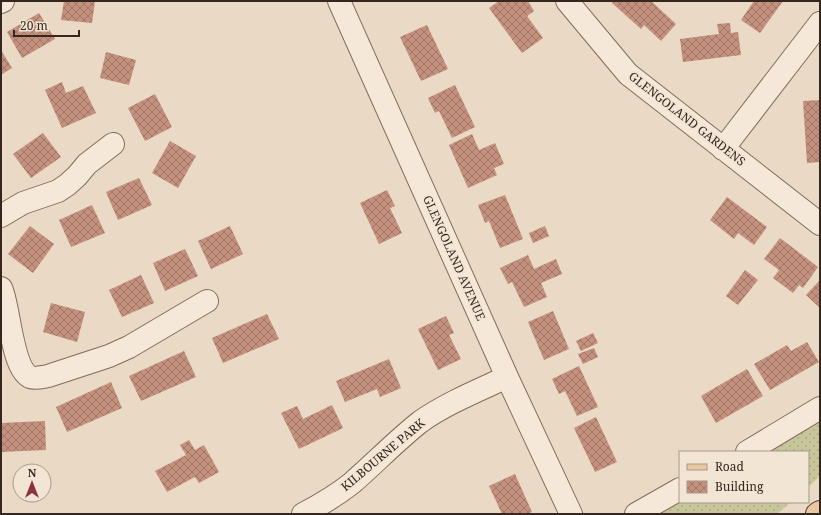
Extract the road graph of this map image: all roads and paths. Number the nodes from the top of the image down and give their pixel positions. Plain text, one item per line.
1 (339, 1) edge
2 (567, 1) edge
3 (820, 23) edge
4 (113, 144) dead end
5 (723, 148) junction
6 (1, 216) edge
7 (820, 224) edge
8 (1, 288) edge
9 (206, 301) dead end
10 (506, 376) junction
11 (820, 408) edge
12 (749, 451) edge
13 (679, 490) edge
14 (820, 512) edge
15 (303, 514) edge
16 (571, 514) edge
17 (636, 514) edge
18 (818, 514) edge

1 - 10 street, GLENGOLAND AVENUE
2 - 5 street, GLENGOLAND GARDENS
3 - 5 street
4 - 6 street
5 - 7 street, GLENGOLAND GARDENS
8 - 9 street
10 - 15 street, KILBOURNE PARK
10 - 16 street, GLENGOLAND AVENUE
11 - 12 street
13 - 17 street
14 - 18 main road

